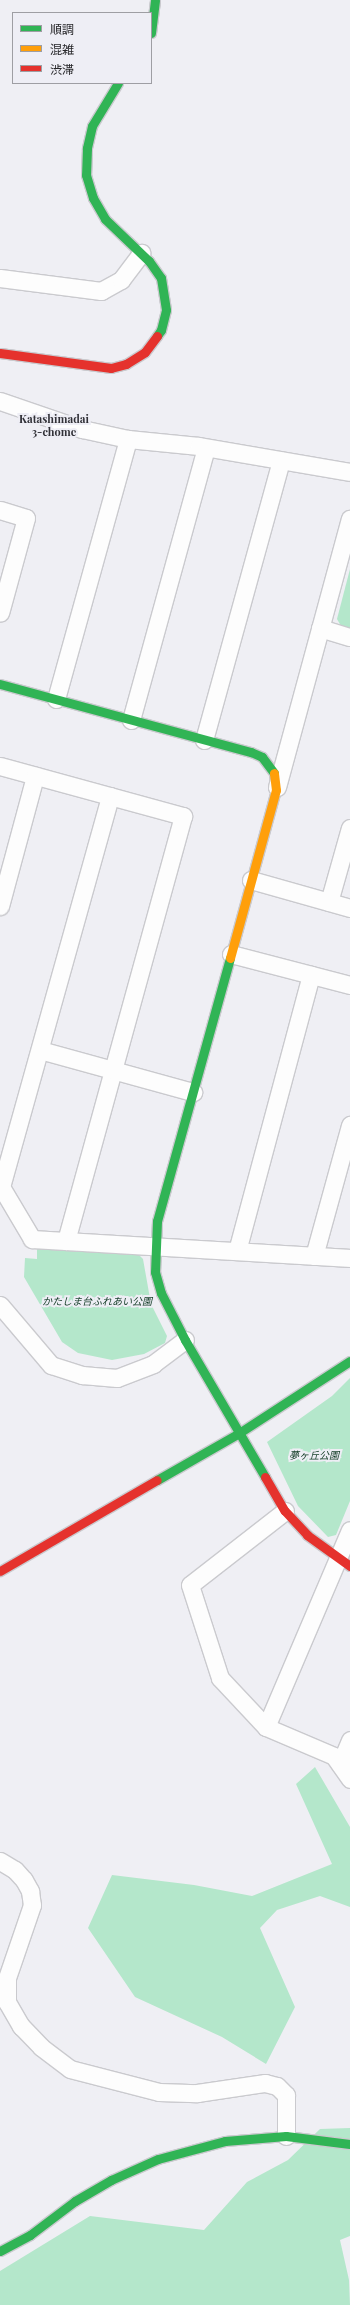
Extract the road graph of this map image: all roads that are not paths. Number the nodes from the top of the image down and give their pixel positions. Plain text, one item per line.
1 (155, 0) edge
2 (152, 25) edge
3 (117, 84) edge
4 (141, 253) junction
5 (0, 278) edge
6 (0, 353) edge
7 (0, 401) edge
8 (128, 439) junction
9 (206, 448) junction
10 (281, 460) junction
11 (350, 472) edge
12 (0, 510) edge
13 (350, 519) edge
14 (0, 613) edge
15 (320, 628) junction
16 (350, 637) edge
17 (0, 684) edge
18 (56, 699) junction
19 (131, 720) junction
20 (204, 740) junction
21 (0, 766) edge
22 (35, 776) junction
23 (276, 790) junction
24 (110, 796) junction
25 (350, 828) edge
26 (251, 880) junction
27 (330, 902) junction
28 (0, 906) edge
29 (350, 908) edge
30 (231, 954) junction
31 (311, 975) junction
32 (350, 985) edge
33 (40, 1050) junction
34 (113, 1070) junction
35 (193, 1092) junction
36 (350, 1125) edge
37 (1, 1186) edge
38 (66, 1241) junction
39 (154, 1246) junction
40 (237, 1251) junction
41 (314, 1256) junction
42 (350, 1258) edge
43 (0, 1305) edge
44 (186, 1340) junction
45 (350, 1361) edge
46 (239, 1433) junction
47 (285, 1511) junction
48 (350, 1530) edge
49 (344, 1562) edge
50 (0, 1571) edge
51 (266, 1727) junction
52 (350, 1740) edge
53 (340, 1764) junction
54 (350, 1779) edge
55 (0, 1861) edge
56 (286, 2136) junction
57 (350, 2144) edge
58 (0, 2251) edge

1 - 2 street
3 - 4 street
4 - 5 street
4 - 6 street
7 - 8 street
8 - 9 street
8 - 18 street
9 - 10 street
9 - 19 street
10 - 11 street
10 - 20 street
12 - 14 street
13 - 15 street
15 - 16 street
15 - 23 street
17 - 18 street
18 - 19 street
19 - 20 street
20 - 23 street
21 - 22 street
22 - 24 street
22 - 28 street
23 - 26 street
24 - 33 street
24 - 34 street
25 - 27 street
26 - 27 street
26 - 30 street
27 - 29 street
30 - 31 street
30 - 35 street
31 - 32 street
31 - 40 street
33 - 34 street
33 - 37 street
34 - 35 street
34 - 38 street
35 - 39 street
36 - 41 street
37 - 38 street
38 - 39 street
39 - 40 street
39 - 44 street
40 - 41 street
41 - 42 street
43 - 44 street
44 - 46 street
45 - 46 street
46 - 47 street
46 - 50 street
47 - 49 street
47 - 51 street
48 - 49 street
49 - 51 street
51 - 53 street
52 - 53 street
53 - 54 street
55 - 56 street
56 - 57 street
56 - 58 street

